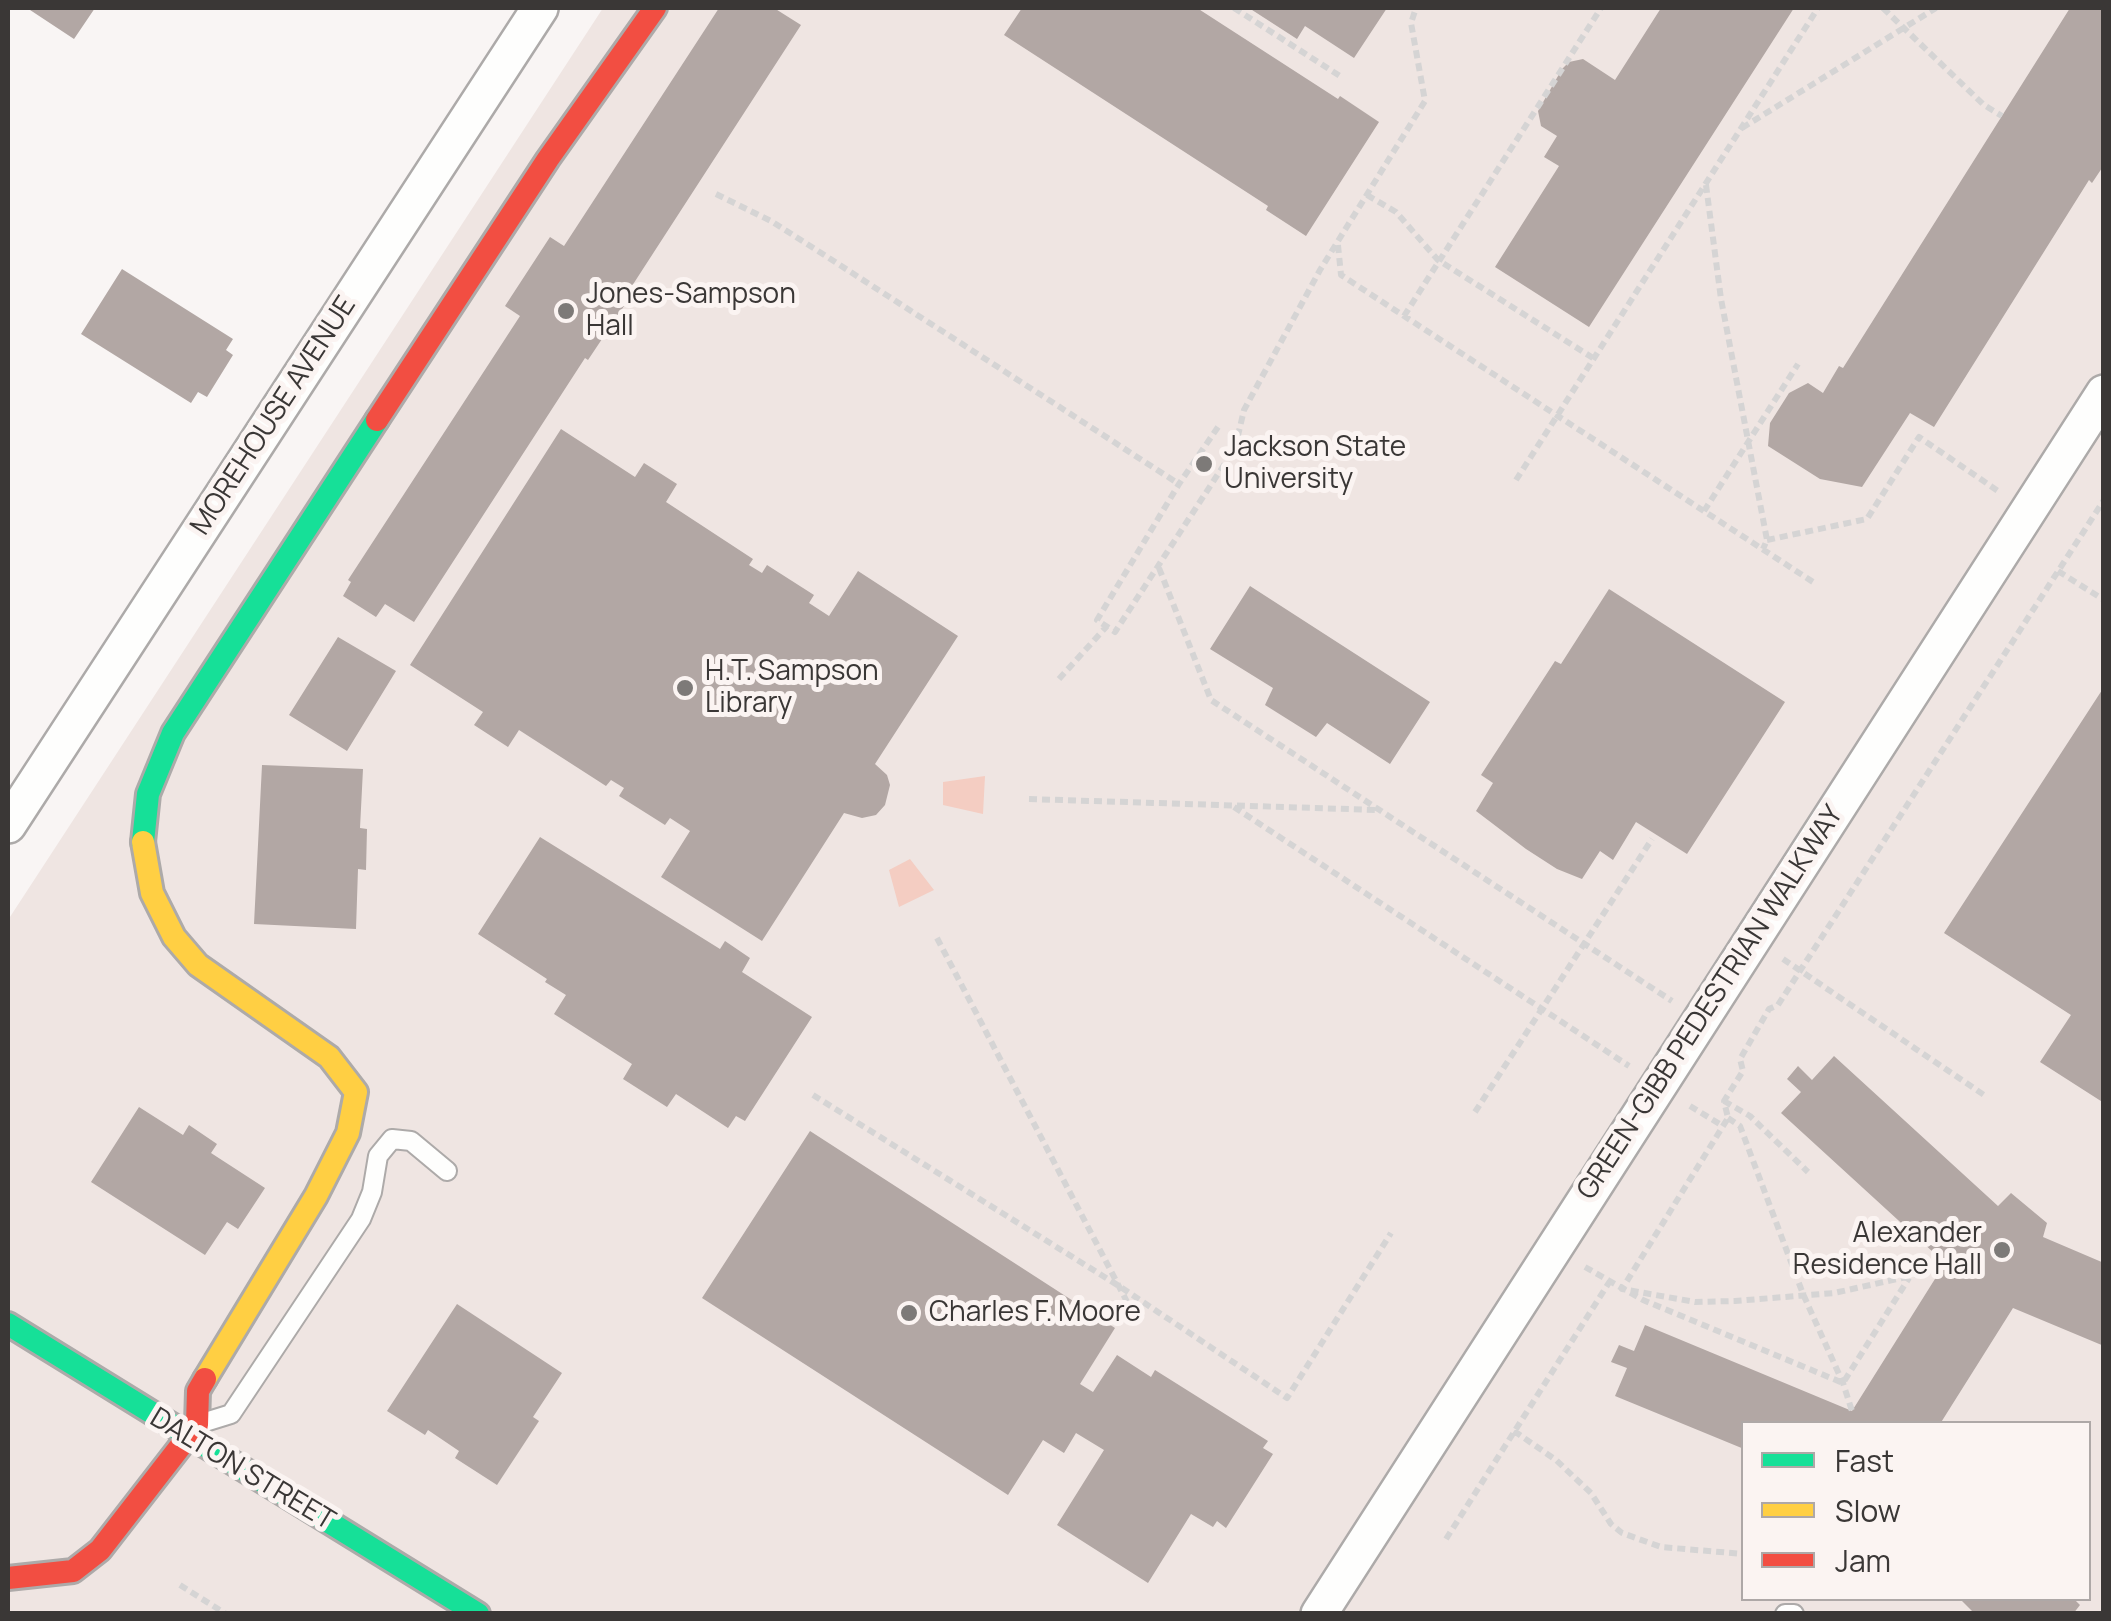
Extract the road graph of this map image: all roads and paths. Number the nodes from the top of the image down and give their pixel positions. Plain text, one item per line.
1 (540, 8) edge
2 (654, 8) edge
3 (1234, 8) edge
4 (1416, 8) edge
5 (1601, 8) edge
6 (1818, 8) edge
7 (1883, 8) edge
8 (1936, 8) edge
9 (1904, 27) junction
10 (1343, 78) dead end
11 (2002, 116) dead end
12 (1740, 130) junction
13 (1706, 184) junction
14 (716, 194) dead end
15 (1366, 195) junction
16 (1337, 242) junction
17 (1438, 260) junction
18 (1404, 316) junction
19 (1593, 358) junction
20 (1798, 364) dead end
21 (2104, 393) edge
22 (1558, 416) junction
23 (1218, 427) dead end
24 (1748, 443) junction
25 (1516, 480) dead end
26 (1178, 484) junction
27 (2104, 500) edge
28 (2028, 511) junction
29 (1704, 512) junction
30 (1767, 540) junction
31 (1763, 549) junction
32 (1158, 566) junction
33 (2058, 571) junction
34 (1813, 582) dead end
35 (2104, 600) edge
36 (1107, 626) junction
37 (1059, 679) dead end
38 (1029, 800) dead end
39 (1234, 807) junction
40 (1379, 810) junction
41 (8, 824) edge
42 (1652, 840) dead end
43 (936, 938) dead end
44 (1753, 938) junction
45 (1584, 944) junction
46 (1800, 970) junction
47 (1542, 1010) junction
48 (1701, 1020) junction
49 (1658, 1086) junction
50 (813, 1095) dead end
51 (1984, 1096) dead end
52 (1724, 1101) junction
53 (1475, 1112) dead end
54 (1728, 1118) junction
55 (1723, 1126) junction
56 (447, 1171) dead end
57 (1808, 1172) dead end
58 (1391, 1233) dead end
59 (1553, 1249) junction
60 (1946, 1264) dead end
61 (1910, 1276) junction
62 (1610, 1281) junction
63 (1119, 1286) junction
64 (1622, 1288) junction
65 (1803, 1294) junction
66 (1136, 1319) dead end
67 (8, 1324) edge
68 (1843, 1383) junction
69 (1852, 1412) dead end
70 (193, 1431) junction
71 (1514, 1431) junction
72 (1446, 1539) dead end
73 (1741, 1554) edge
74 (8, 1578) edge
75 (180, 1585) dead end
76 (226, 1614) edge
77 (478, 1614) edge
78 (1319, 1614) edge
79 (1785, 1614) edge
80 (1794, 1614) edge

1 - 41 street, MOREHOUSE AVENUE
2 - 70 street
3 - 10 path
4 - 15 path
5 - 17 path
6 - 12 path
7 - 9 path
8 - 9 path
9 - 11 path
9 - 12 path
12 - 13 path
13 - 19 path
13 - 24 path
14 - 26 path
15 - 16 path
15 - 17 path
16 - 18 path
16 - 32 path
17 - 18 path
17 - 19 path
18 - 22 path
19 - 22 path
20 - 24 path
21 - 28 street, GREEN-GIBB PEDESTRIAN WALKWAY
22 - 25 path
22 - 29 path
23 - 26 path
24 - 29 path
24 - 30 path
26 - 36 path
27 - 33 path
28 - 30 path
28 - 44 street, GREEN-GIBB PEDESTRIAN WALKWAY
29 - 31 path
30 - 31 path
31 - 34 path
32 - 36 path
32 - 40 path
33 - 35 path
33 - 46 path
36 - 37 path
38 - 39 path
39 - 40 path
39 - 47 path
40 - 45 path
42 - 45 path
43 - 63 path
44 - 46 path
44 - 48 street, GREEN-GIBB PEDESTRIAN WALKWAY
45 - 47 path
45 - 48 path
46 - 51 path
46 - 52 path
47 - 49 path
47 - 53 path
48 - 49 street, GREEN-GIBB PEDESTRIAN WALKWAY
49 - 55 path
49 - 59 street, GREEN-GIBB PEDESTRIAN WALKWAY
50 - 63 path
52 - 54 path
52 - 57 path
54 - 55 path
54 - 65 path
55 - 64 path
56 - 70 lane
58 - 63 path
59 - 62 path
59 - 78 street, GREEN-GIBB PEDESTRIAN WALKWAY
60 - 61 path
61 - 65 path
61 - 68 path
62 - 64 path
62 - 71 path
63 - 66 path
64 - 65 path
64 - 68 path
65 - 68 path
67 - 70 street, DALTON STREET
68 - 69 path
70 - 74 street
70 - 77 street, DALTON STREET
71 - 72 path
71 - 73 path
75 - 76 path
79 - 80 lane

